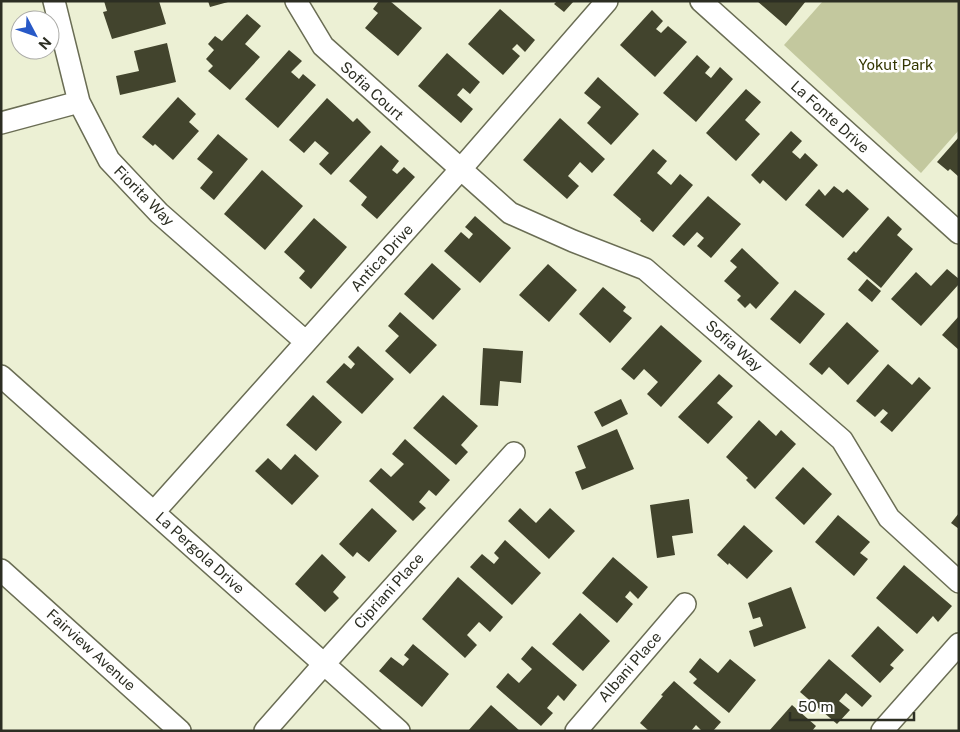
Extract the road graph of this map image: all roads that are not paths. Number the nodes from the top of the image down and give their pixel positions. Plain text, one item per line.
1 (54, 1) edge
2 (296, 1) edge
3 (607, 1) edge
4 (701, 1) edge
5 (79, 102) junction
6 (1, 123) edge
7 (460, 170) junction
8 (959, 233) edge
9 (306, 342) junction
10 (1, 376) edge
11 (514, 453) dead end
12 (154, 512) junction
13 (1, 570) edge
14 (959, 582) edge
15 (685, 604) dead end
16 (959, 644) edge
17 (324, 664) junction
18 (180, 731) edge
19 (265, 731) edge
20 (399, 731) edge
21 (576, 731) edge
22 (882, 731) edge

1 - 5 street, Fiorita Way
2 - 7 street, Sofia Court
3 - 7 street, Antica Drive
4 - 8 street, La Fonte Drive
5 - 6 street
5 - 9 street, Fiorita Way
7 - 9 street, Antica Drive
7 - 14 street, Sofia Way
9 - 12 street, Antica Drive
10 - 12 street, La Pergola Drive
11 - 17 street, Cipriani Place
12 - 17 street, La Pergola Drive
13 - 18 street, Fairview Avenue
15 - 21 street, Albani Place
16 - 22 street
17 - 19 street, Cipriani Place
17 - 20 street, La Pergola Drive

